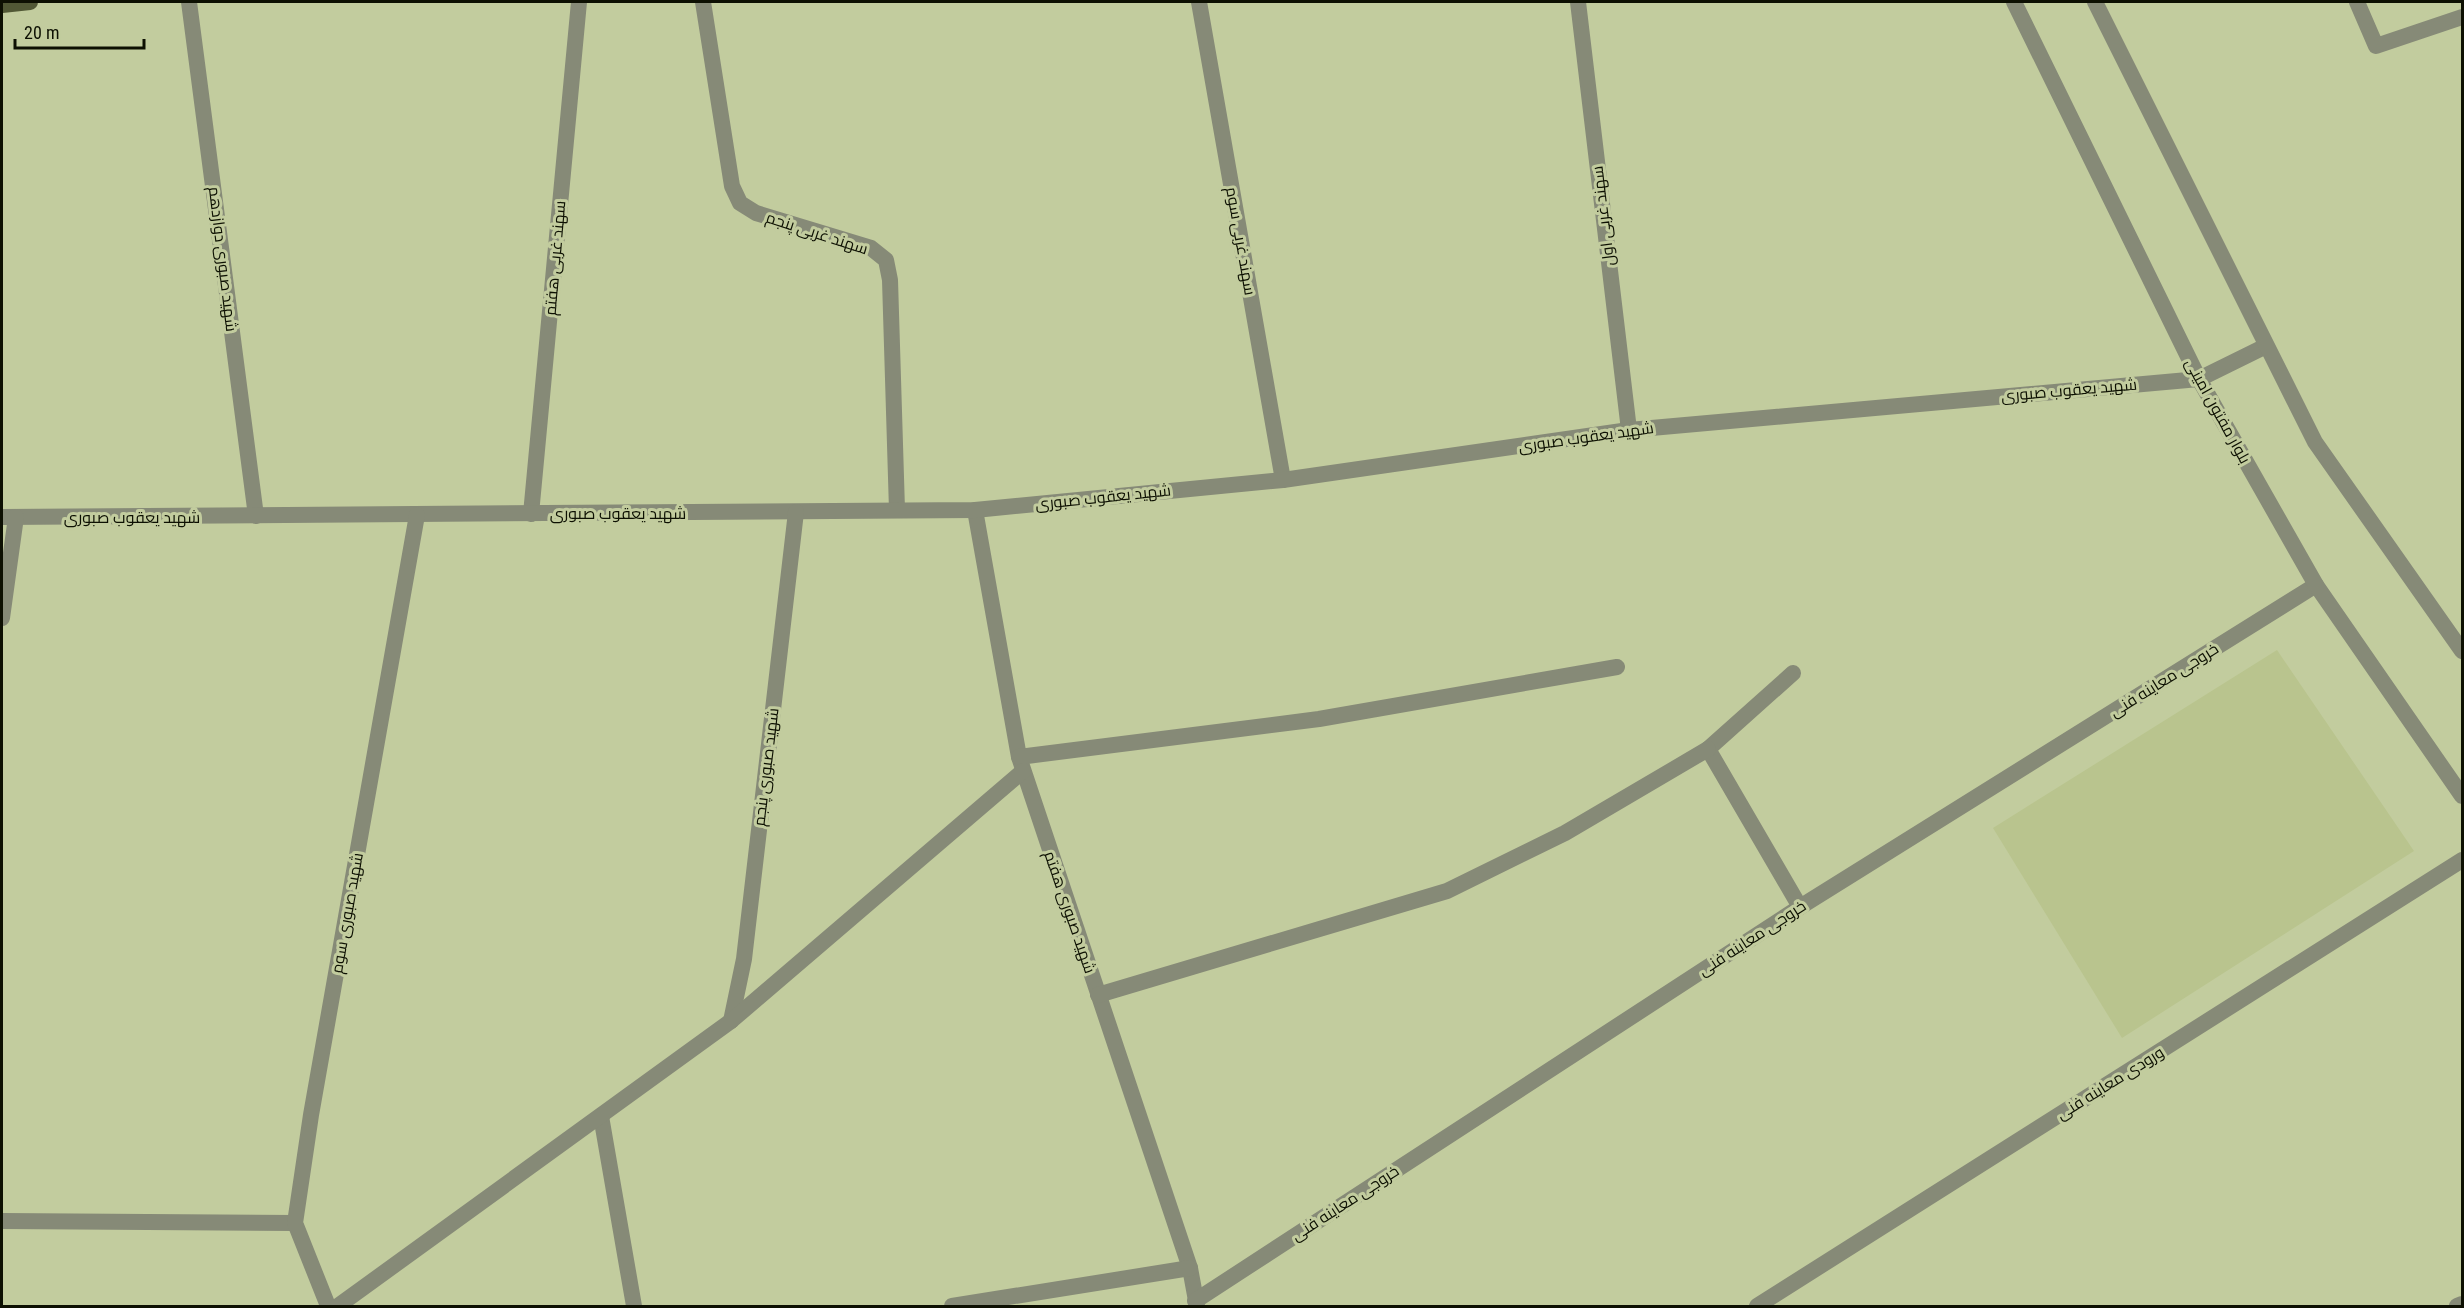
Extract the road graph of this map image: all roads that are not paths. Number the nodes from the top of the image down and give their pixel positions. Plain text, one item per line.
1 (30, 2) edge
2 (189, 2) edge
3 (579, 2) edge
4 (703, 2) edge
5 (1199, 2) edge
6 (1578, 2) edge
7 (2014, 2) edge
8 (2095, 2) edge
9 (2357, 2) edge
10 (2, 5) edge
11 (2463, 17) edge
12 (2266, 346) junction
13 (2199, 379) junction
14 (1629, 430) junction
15 (1283, 480) junction
16 (897, 510) junction
17 (975, 510) junction
18 (796, 512) junction
19 (417, 514) junction
20 (531, 514) junction
21 (256, 516) junction
22 (9, 517) edge
23 (2316, 585) junction
24 (2, 618) edge
25 (2463, 651) edge
26 (1617, 667) dead end
27 (1793, 673) dead end
28 (1708, 749) junction
29 (1021, 764) junction
30 (2463, 796) edge
31 (2463, 860) edge
32 (1800, 906) junction
33 (1098, 995) junction
34 (731, 1021) junction
35 (601, 1116) junction
36 (2, 1221) edge
37 (295, 1223) junction
38 (1190, 1269) junction
39 (1196, 1304) edge
40 (2463, 1304) edge
41 (328, 1306) edge
42 (338, 1306) edge
43 (634, 1306) edge
44 (952, 1306) edge
45 (1757, 1306) edge
46 (2457, 1306) edge

1 - 10 main road
2 - 21 street, شهید صبوری دوازدهم
3 - 20 street, سهند غربی هفتم
4 - 16 street, سهند غربی پنجم
5 - 15 street, سهند غربی سوم
6 - 14 street, سهند غربی اول
7 - 13 street, بلوار مفتون امینی
8 - 12 street
9 - 11 street
12 - 13 street
12 - 25 street
13 - 14 street, شهید یعقوب صبوری
13 - 23 street, بلوار مفتون امینی
14 - 15 street, شهید یعقوب صبوری
15 - 17 street, شهید یعقوب صبوری
16 - 17 street, شهید یعقوب صبوری
16 - 18 street, شهید یعقوب صبوری
17 - 29 street, شهید صبوری هفتم
18 - 20 street, شهید یعقوب صبوری
18 - 34 street, شهید صبوری پنجم
19 - 20 street, شهید یعقوب صبوری
19 - 21 street, شهید یعقوب صبوری
19 - 37 street, شهید صبوری سوم
21 - 22 street, شهید یعقوب صبوری
22 - 24 street
23 - 30 street, بلوار مفتون امینی
23 - 32 street, خروجی معاینه فنی
26 - 29 street
27 - 28 street
28 - 32 street
28 - 33 street
29 - 33 street, شهید صبوری هفتم
29 - 34 street
31 - 45 street, ورودی معاینه فنی
32 - 39 street, خروجی معاینه فنی
33 - 38 street, شهید صبوری هفتم
34 - 35 street
35 - 42 street
35 - 43 street
36 - 37 street
37 - 41 street
38 - 39 street, شهید صبوری هفتم
38 - 44 street
40 - 46 street

